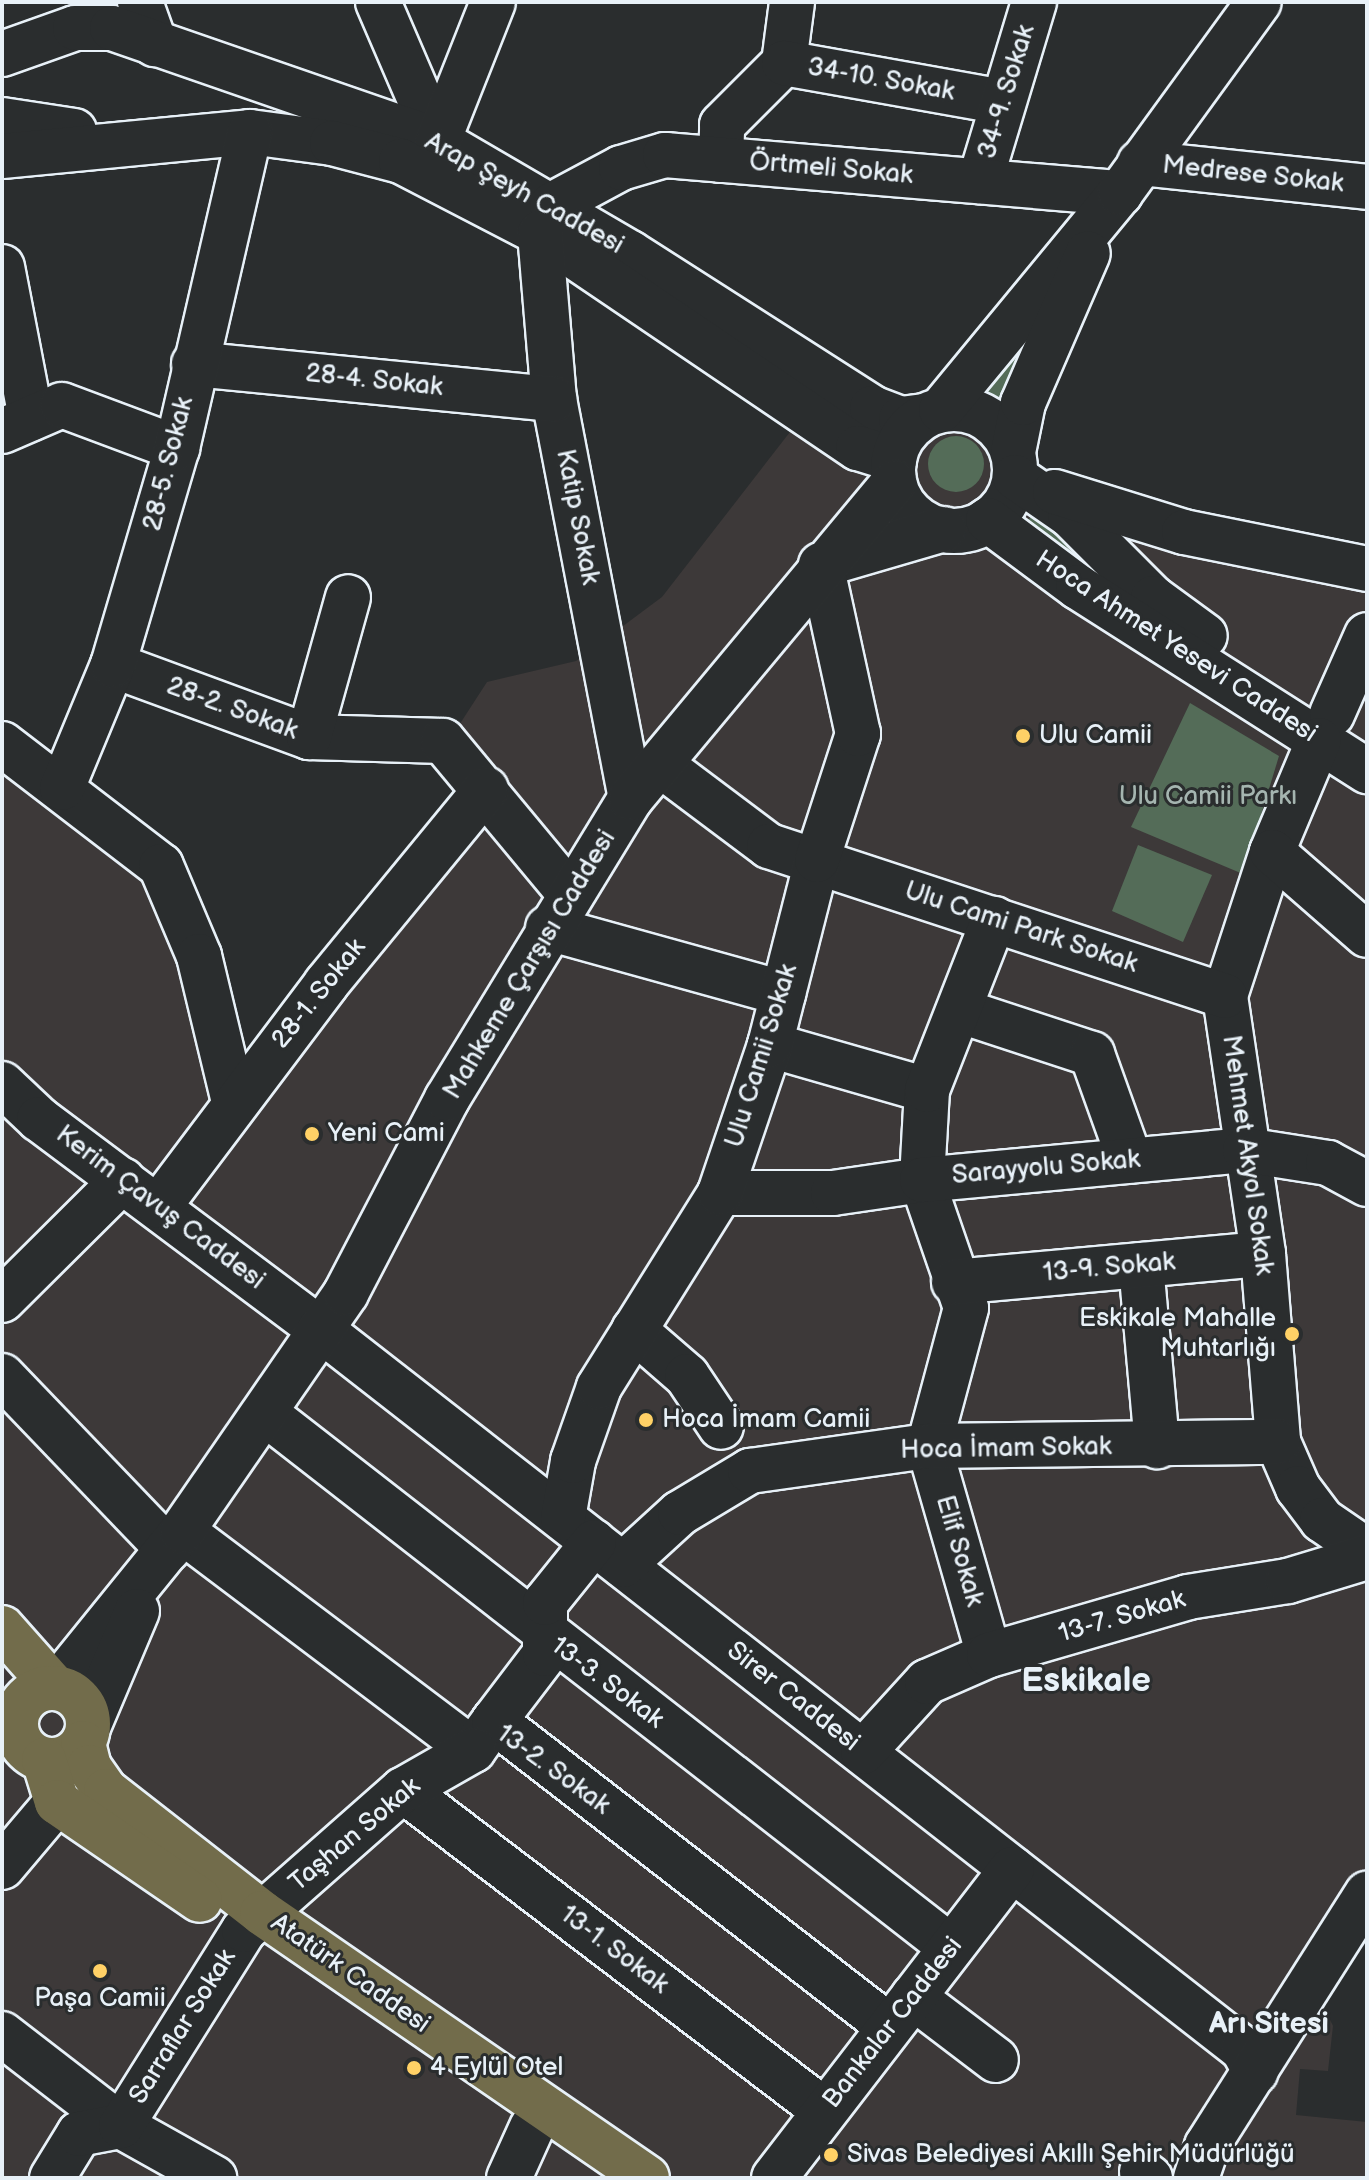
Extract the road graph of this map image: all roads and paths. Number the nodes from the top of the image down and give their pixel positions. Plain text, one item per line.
1 (140, 2) edge
2 (378, 2) edge
3 (493, 2) edge
4 (792, 2) edge
5 (1034, 2) edge
6 (1259, 2) edge
7 (155, 44) junction
8 (2, 54) edge
9 (784, 63) junction
10 (1003, 102) junction
11 (2, 120) edge
12 (250, 132) junction
13 (171, 139) junction
14 (438, 141) junction
15 (2, 156) edge
16 (721, 160) junction
17 (980, 181) junction
18 (1367, 187) edge
19 (1122, 189) junction
20 (546, 219) junction
21 (2, 267) edge
22 (194, 364) junction
23 (554, 399) junction
24 (933, 413) junction
25 (17, 424) edge
26 (177, 448) junction
27 (1014, 465) junction
28 (894, 470) junction
29 (988, 520) junction
30 (944, 529) junction
31 (1184, 532) junction
32 (821, 565) junction
33 (1367, 569) edge
34 (348, 597) dead end
35 (1153, 598) junction
36 (1367, 635) edge
37 (113, 665) junction
38 (1339, 730) edge
39 (309, 737) junction
40 (2, 744) edge
41 (1367, 771) edge
42 (673, 774) dead end
43 (62, 788) junction
44 (486, 789) junction
45 (631, 798) junction
46 (1272, 852) junction
47 (817, 860) junction
48 (559, 911) junction
49 (994, 919) junction
50 (1367, 935) edge
51 (783, 993) junction
52 (1225, 996) junction
53 (961, 1011) junction
54 (770, 1045) junction
55 (2, 1084) edge
56 (927, 1090) junction
57 (234, 1102) junction
58 (1245, 1150) junction
59 (1130, 1160) junction
60 (123, 1180) junction
61 (922, 1180) junction
62 (1367, 1184) edge
63 (720, 1193) junction
64 (159, 1206) junction
65 (1263, 1254) junction
66 (1141, 1265) junction
67 (954, 1282) junction
68 (2, 1300) edge
69 (320, 1329) junction
70 (634, 1330) junction
71 (2, 1376) edge
72 (266, 1414) junction
73 (721, 1427) dead end
74 (1278, 1442) junction
75 (929, 1446) junction
76 (1157, 1446) junction
77 (175, 1540) junction
78 (594, 1542) junction
79 (1367, 1551) edge
80 (1367, 1557) edge
81 (2, 1628) edge
82 (546, 1637) junction
83 (989, 1655) junction
84 (55, 1688) junction
85 (9, 1713) edge
86 (484, 1735) junction
87 (72, 1743) junction
88 (863, 1752) junction
89 (403, 1790) junction
90 (57, 1802) junction
91 (2, 1867) edge
92 (1012, 1869) junction
93 (1367, 1894) edge
94 (253, 1922) junction
95 (951, 1947) junction
96 (901, 2012) junction
97 (2, 2034) edge
98 (996, 2060) dead end
99 (1256, 2072) junction
100 (825, 2111) junction
101 (121, 2126) junction
102 (532, 2127) junction
103 (52, 2178) edge
104 (214, 2178) edge
105 (509, 2178) edge
106 (611, 2178) edge
107 (647, 2178) edge
108 (774, 2178) edge
109 (1196, 2178) edge

1 - 7 street
2 - 14 street
3 - 14 street
4 - 9 street
5 - 10 street, 34-9. Sokak
6 - 19 street
7 - 8 street, Arap Şeyh Caddesi
7 - 14 street, Arap Şeyh Caddesi
9 - 10 street, 34-10. Sokak
9 - 16 street, 34-10. Sokak
10 - 17 street, 34-9. Sokak
11 - 13 street
12 - 13 street, Arap Şeyh Caddesi
12 - 20 street, Arap Şeyh Caddesi
12 - 22 street, 28-5. Sokak
13 - 15 street, Arap Şeyh Caddesi
14 - 20 street, Arap Şeyh Caddesi
16 - 17 street, Örtmeli Sokak
16 - 20 street, Örtmeli Sokak
17 - 19 street, Örtmeli Sokak
18 - 19 street, Medrese Sokak
19 - 24 street
19 - 27 street
20 - 23 street, Katip Sokak
20 - 24 street, Arap Şeyh Caddesi
20 - 28 street, Arap Şeyh Caddesi
21 - 25 street
22 - 23 street, 28-4. Sokak
22 - 26 street, 28-5. Sokak
23 - 45 street, Katip Sokak
24 - 27 street
24 - 28 street
25 - 26 street
26 - 37 street, 28-5. Sokak
27 - 29 street
27 - 31 street
27 - 35 street, Hoca Ahmet Yesevi Caddesi
28 - 30 street
28 - 32 street, Mahkeme Çarşısı Caddesi
29 - 30 street
29 - 38 street, Hoca Ahmet Yesevi Caddesi
30 - 32 street
31 - 33 street
31 - 35 street
32 - 45 street, Mahkeme Çarşısı Caddesi
32 - 47 street, Ulu Camii Sokak
34 - 39 street
35 - 38 street, Hoca Ahmet Yesevi Caddesi
36 - 38 street
37 - 39 street, 28-2. Sokak
37 - 43 street, 28-5. Sokak
38 - 41 street, Hoca Ahmet Yesevi Caddesi
38 - 46 street, Mehmet Akyol Sokak
39 - 44 street, 28-2. Sokak
40 - 43 street
42 - 47 street, Ulu Cami Park Sokak
43 - 57 street
44 - 48 street, 28-2. Sokak
44 - 57 street, 28-1. Sokak
45 - 48 street, Mahkeme Çarşısı Caddesi
46 - 50 street
46 - 52 street, Mehmet Akyol Sokak
47 - 49 street, Ulu Cami Park Sokak
47 - 51 street, Ulu Camii Sokak
48 - 51 street
48 - 69 street, Mahkeme Çarşısı Caddesi
49 - 52 street, Ulu Cami Park Sokak
49 - 53 street
51 - 54 street, Ulu Camii Sokak
52 - 58 street, Mehmet Akyol Sokak
53 - 56 street
53 - 59 street
54 - 56 street
54 - 63 street, Ulu Camii Sokak
55 - 60 street, Kerim Çavuş Caddesi
56 - 61 street
57 - 64 street, 28-1. Sokak
58 - 59 street, Sarayyolu Sokak
58 - 62 street, Sarayyolu Sokak
58 - 65 street, Mehmet Akyol Sokak
59 - 61 street, Sarayyolu Sokak
60 - 64 street, Kerim Çavuş Caddesi
60 - 68 street
61 - 63 street, Sarayyolu Sokak
61 - 67 street
63 - 70 street, Ulu Camii Sokak
64 - 69 street, Kerim Çavuş Caddesi
65 - 66 street, 13-9. Sokak
65 - 74 street, Mehmet Akyol Sokak
66 - 67 street, 13-9. Sokak
66 - 76 street
67 - 75 street
69 - 72 street, Mahkeme Çarşısı Caddesi
69 - 78 street, Sirer Caddesi
70 - 73 street
70 - 78 street, Ulu Camii Sokak
71 - 77 street, 13-2. Sokak
72 - 77 street, Mahkeme Çarşısı Caddesi
72 - 82 street, 13-3. Sokak
74 - 76 street, Hoca İmam Sokak
74 - 79 street, Mehmet Akyol Sokak
75 - 76 street, Hoca İmam Sokak
75 - 78 street, Hoca İmam Sokak
75 - 83 street, Elif Sokak
77 - 84 street, Mahkeme Çarşısı Caddesi
77 - 86 street, 13-2. Sokak
77 - 87 street, Mahkeme Çarşısı Caddesi
78 - 82 street, Hoca İmam Sokak
78 - 88 street, Sirer Caddesi
80 - 83 street, 13-7. Sokak
81 - 84 main road
82 - 86 street, Hoca İmam Sokak
82 - 95 street, 13-3. Sokak
83 - 88 street, 13-7. Sokak
84 - 85 main road
84 - 87 main road
85 - 87 main road
86 - 89 street, Taşhan Sokak
86 - 96 street, 13-2. Sokak
87 - 90 main road
87 - 94 main road, Atatürk Caddesi
88 - 92 street, Sirer Caddesi
89 - 94 street, Taşhan Sokak
89 - 100 street, 13-1. Sokak
90 - 91 street
90 - 94 main road, Atatürk Caddesi
92 - 95 street, Bankalar Caddesi
92 - 99 street, Sirer Caddesi
93 - 99 street
94 - 101 street, Sarraflar Sokak
94 - 102 main road, Atatürk Caddesi
94 - 107 main road, Atatürk Caddesi
95 - 96 street, Bankalar Caddesi
96 - 98 street, 13-2. Sokak
96 - 100 street, Bankalar Caddesi
97 - 101 street
99 - 109 street
100 - 108 street, Bankalar Caddesi
101 - 103 street, Sarraflar Sokak
101 - 104 street
102 - 105 street
102 - 106 main road, Atatürk Caddesi

